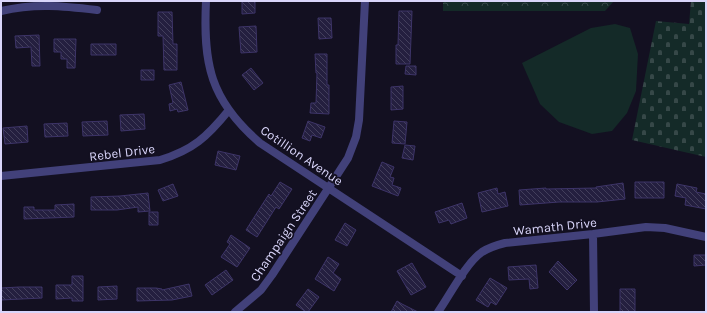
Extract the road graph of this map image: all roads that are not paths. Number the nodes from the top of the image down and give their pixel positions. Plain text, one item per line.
1 (206, 1) edge
2 (365, 1) edge
3 (97, 10) dead end
4 (1, 11) edge
5 (229, 110) junction
6 (1, 176) edge
7 (330, 188) junction
8 (593, 234) junction
9 (706, 238) edge
10 (462, 276) junction
11 (235, 312) edge
12 (438, 312) edge
13 (594, 312) edge

1 - 5 street, Cotillion Avenue
2 - 7 street, Champaign Street
3 - 4 street
5 - 6 street, Rebel Drive
5 - 7 street, Cotillion Avenue
7 - 10 street, Cotillion Avenue
7 - 11 street, Champaign Street
8 - 9 street, Wamath Drive
8 - 10 street, Wamath Drive
8 - 13 street
10 - 12 street, Wamath Drive

